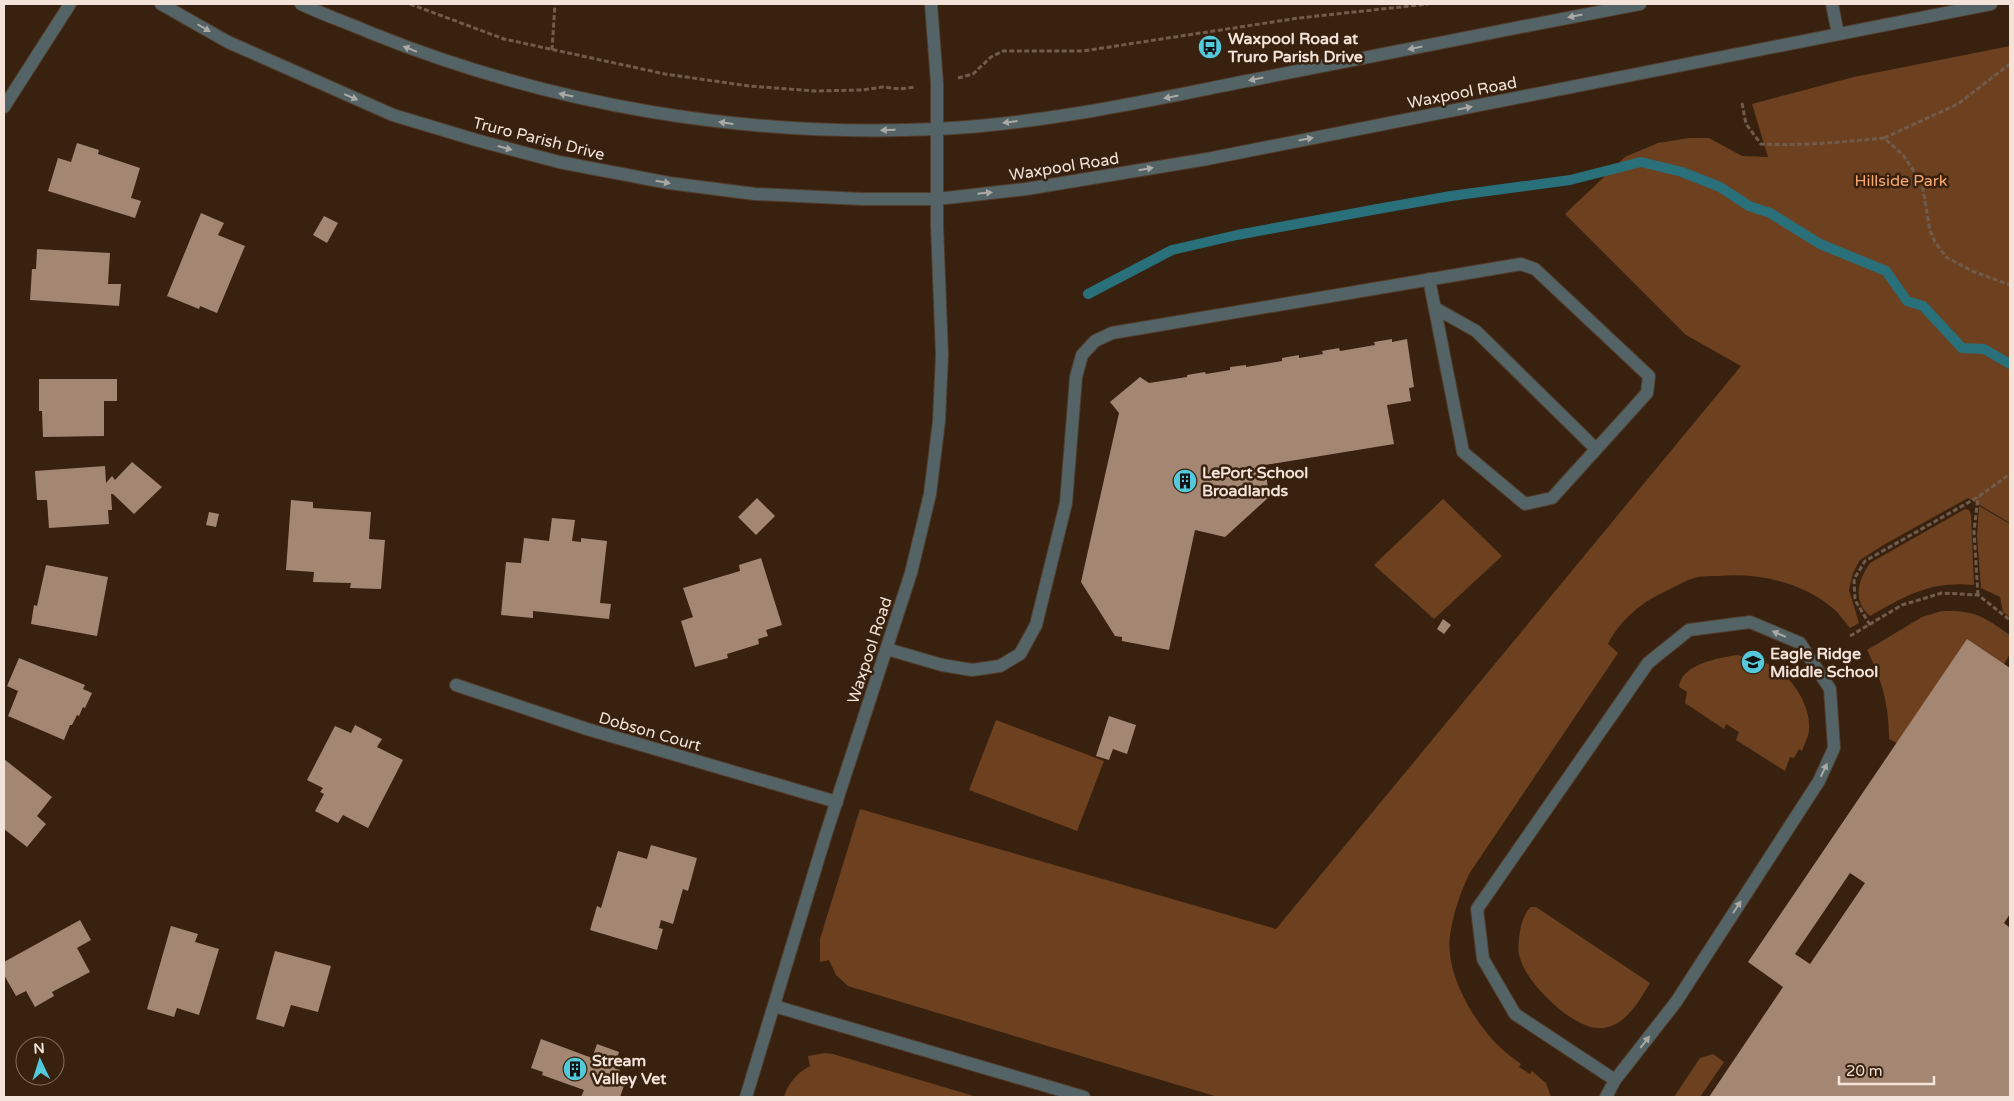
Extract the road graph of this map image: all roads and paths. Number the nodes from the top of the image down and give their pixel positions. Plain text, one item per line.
1 (70, 4) edge
2 (161, 4) edge
3 (301, 4) edge
4 (555, 4) edge
5 (931, 4) edge
6 (1640, 4) edge
7 (1832, 4) edge
8 (1991, 4) edge
9 (1838, 34) junction
10 (552, 50) dead end
11 (2010, 64) edge
12 (1742, 104) dead end
13 (4, 107) edge
14 (937, 129) junction
15 (1884, 138) junction
16 (937, 199) junction
17 (1430, 279) junction
18 (2010, 285) edge
19 (1435, 308) junction
20 (1596, 449) junction
21 (2010, 474) edge
22 (1978, 497) junction
23 (1978, 595) junction
24 (2010, 620) edge
25 (1870, 624) junction
26 (1850, 636) dead end
27 (886, 649) junction
28 (456, 686) dead end
29 (837, 802) junction
30 (774, 1006) junction
31 (1615, 1080) junction
32 (746, 1097) edge
33 (1084, 1097) edge
34 (1606, 1097) edge

1 - 13 street
2 -> 16 street, Truro Parish Drive
14 -> 3 street
4 - 10 path
5 - 14 street, Waxpool Road
6 -> 14 street
7 - 9 street
8 - 9 street, Waxpool Road
16 -> 9 street, Waxpool Road
11 - 15 path
12 - 15 path
14 - 16 street, Waxpool Road
15 - 18 path
16 - 27 street, Waxpool Road
17 - 19 street
17 - 20 street
17 - 27 street
19 - 20 street
19 - 20 street
21 - 22 path
22 - 23 path
22 - 25 path
23 - 24 path
23 - 25 path
25 - 26 path
27 - 29 street, Waxpool Road
28 - 29 street, Dobson Court
29 - 30 street, Waxpool Road
30 - 32 street, Waxpool Road
30 - 33 street
31 -> 31 street
31 - 34 street

